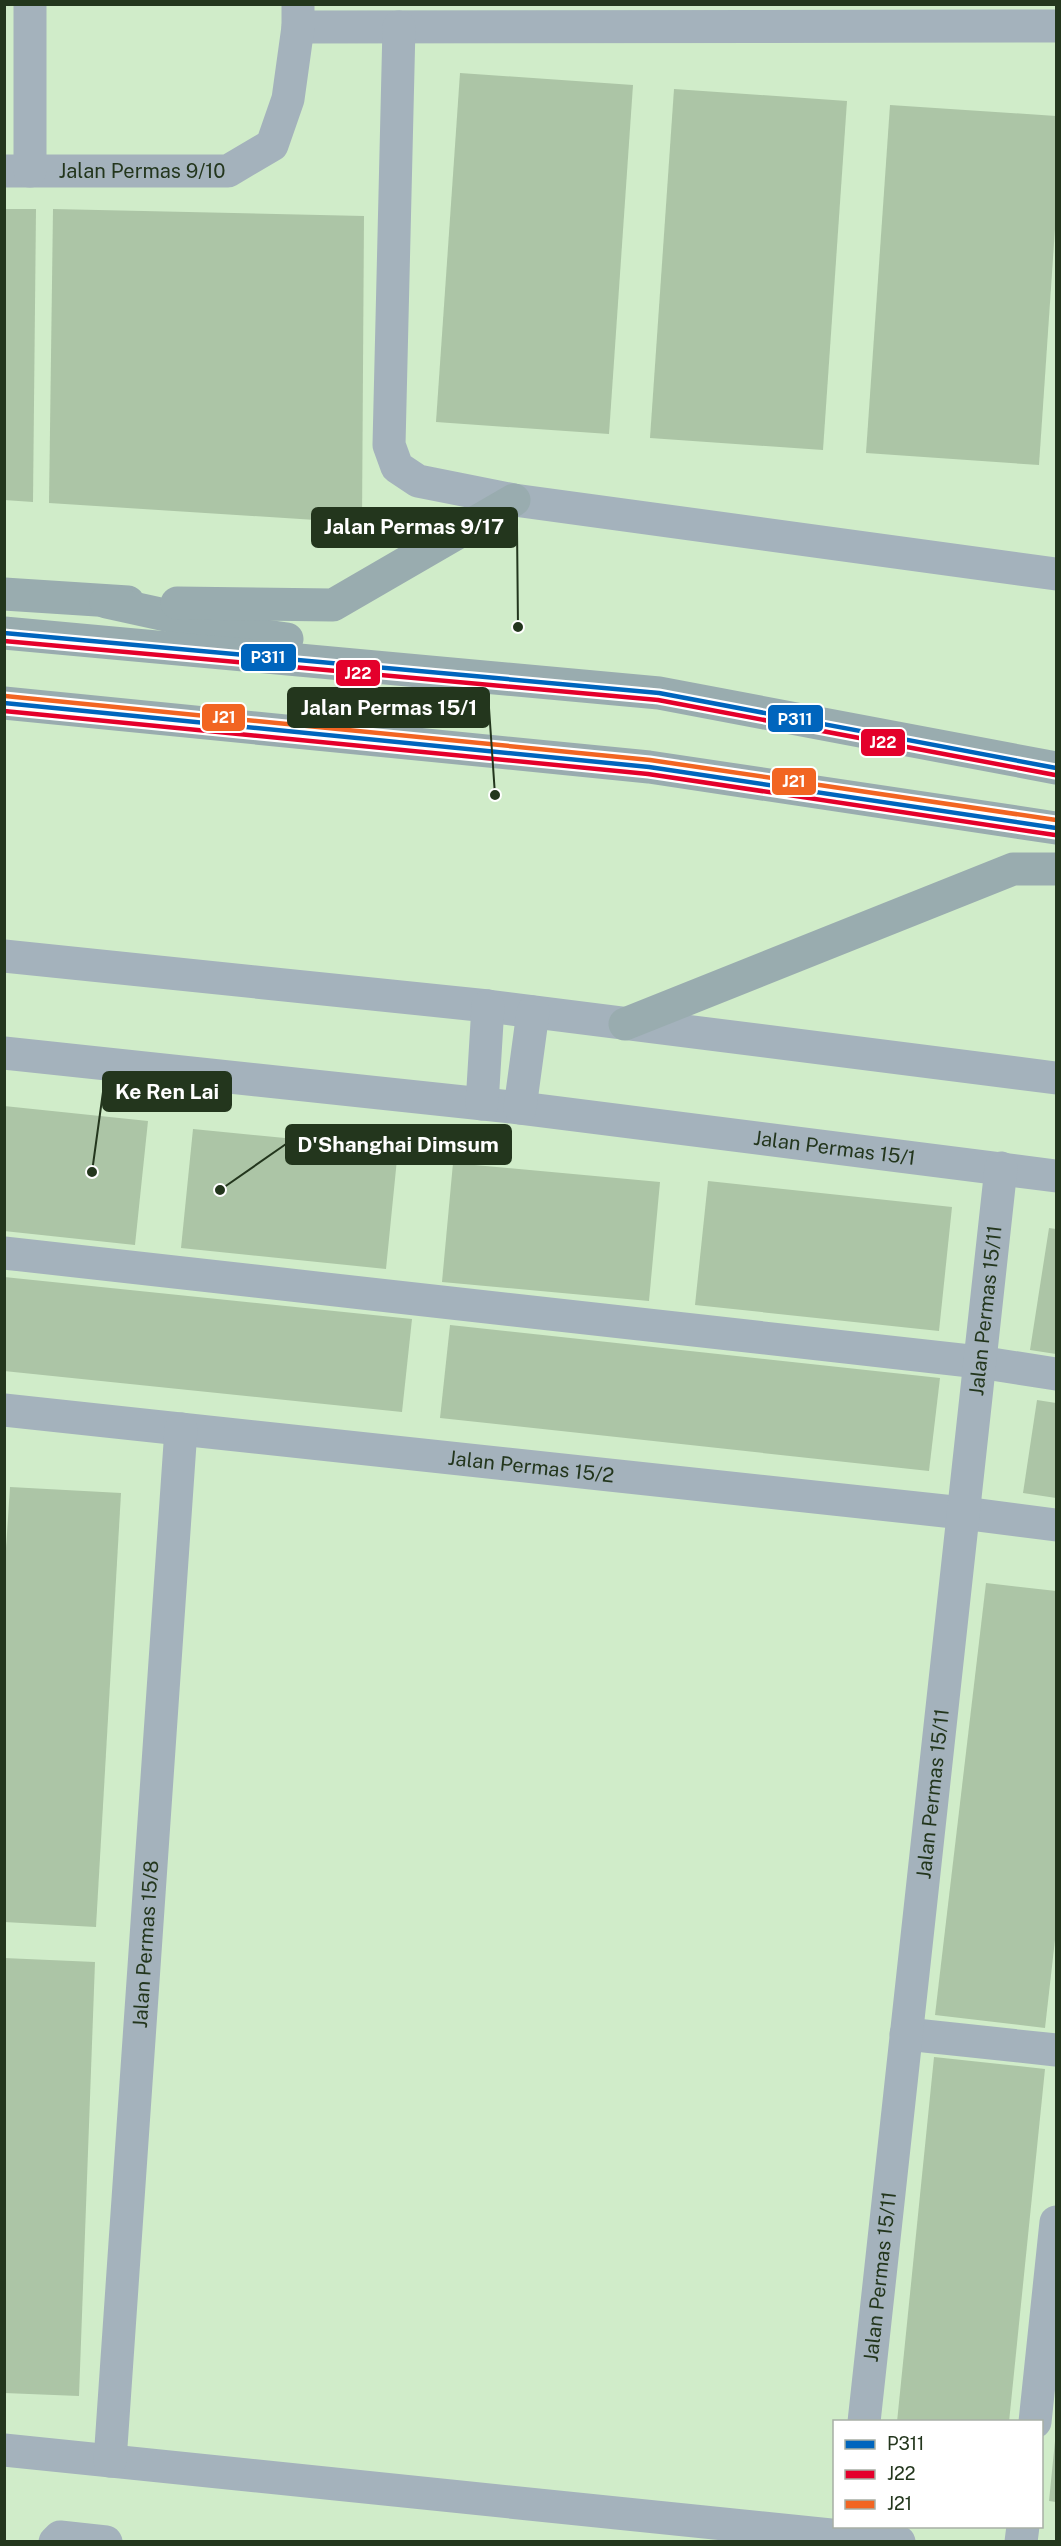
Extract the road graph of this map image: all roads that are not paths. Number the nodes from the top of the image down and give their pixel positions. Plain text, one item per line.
1 (30, 4) edge
2 (298, 16) edge
3 (399, 27) junction
4 (1056, 27) edge
5 (17, 171) edge
6 (514, 500) junction
7 (1056, 574) edge
8 (4, 594) edge
9 (106, 602) junction
10 (4, 633) edge
11 (659, 693) junction
12 (4, 704) edge
13 (1056, 768) edge
14 (1056, 828) edge
15 (1056, 869) edge
16 (4, 956) edge
17 (488, 1006) junction
18 (533, 1012) junction
19 (626, 1024) junction
20 (4, 1053) edge
21 (1056, 1078) edge
22 (482, 1104) junction
23 (520, 1108) junction
24 (1001, 1168) junction
25 (1056, 1176) edge
26 (4, 1253) edge
27 (979, 1362) junction
28 (1056, 1374) edge
29 (4, 1410) edge
30 (181, 1430) junction
31 (963, 1513) junction
32 (1056, 1525) edge
33 (906, 2034) junction
34 (1056, 2050) edge
35 (1056, 2222) edge
36 (864, 2420) edge
37 (1035, 2420) edge
38 (4, 2450) edge
39 (110, 2461) junction
40 (852, 2535) edge
41 (63, 2539) edge
42 (106, 2541) edge
43 (899, 2541) edge

1 - 5 street
2 - 3 street
2 - 5 street, Jalan Permas 9/10
3 - 4 street
3 - 6 street
6 - 7 street
6 - 9 highway
8 - 9 highway
9 - 11 highway
10 - 11 highway
11 - 13 highway
12 - 14 highway
15 - 19 highway
16 - 17 street
17 - 18 street
17 - 22 street
18 - 19 street
18 - 23 street
19 - 21 street
20 - 22 street, Jalan Permas 15/1
22 - 23 street, Jalan Permas 15/1
23 - 24 street, Jalan Permas 15/1
24 - 25 street, Jalan Permas 15/1
24 - 27 street, Jalan Permas 15/11
26 - 27 street
27 - 28 street
27 - 31 street, Jalan Permas 15/11
29 - 30 street, Jalan Permas 15/2
30 - 31 street, Jalan Permas 15/2
30 - 39 street, Jalan Permas 15/8
31 - 32 street, Jalan Permas 15/2
31 - 33 street, Jalan Permas 15/11
33 - 34 street
33 - 36 street, Jalan Permas 15/11
35 - 37 street
38 - 39 street
39 - 40 street
40 - 43 street
41 - 42 street

